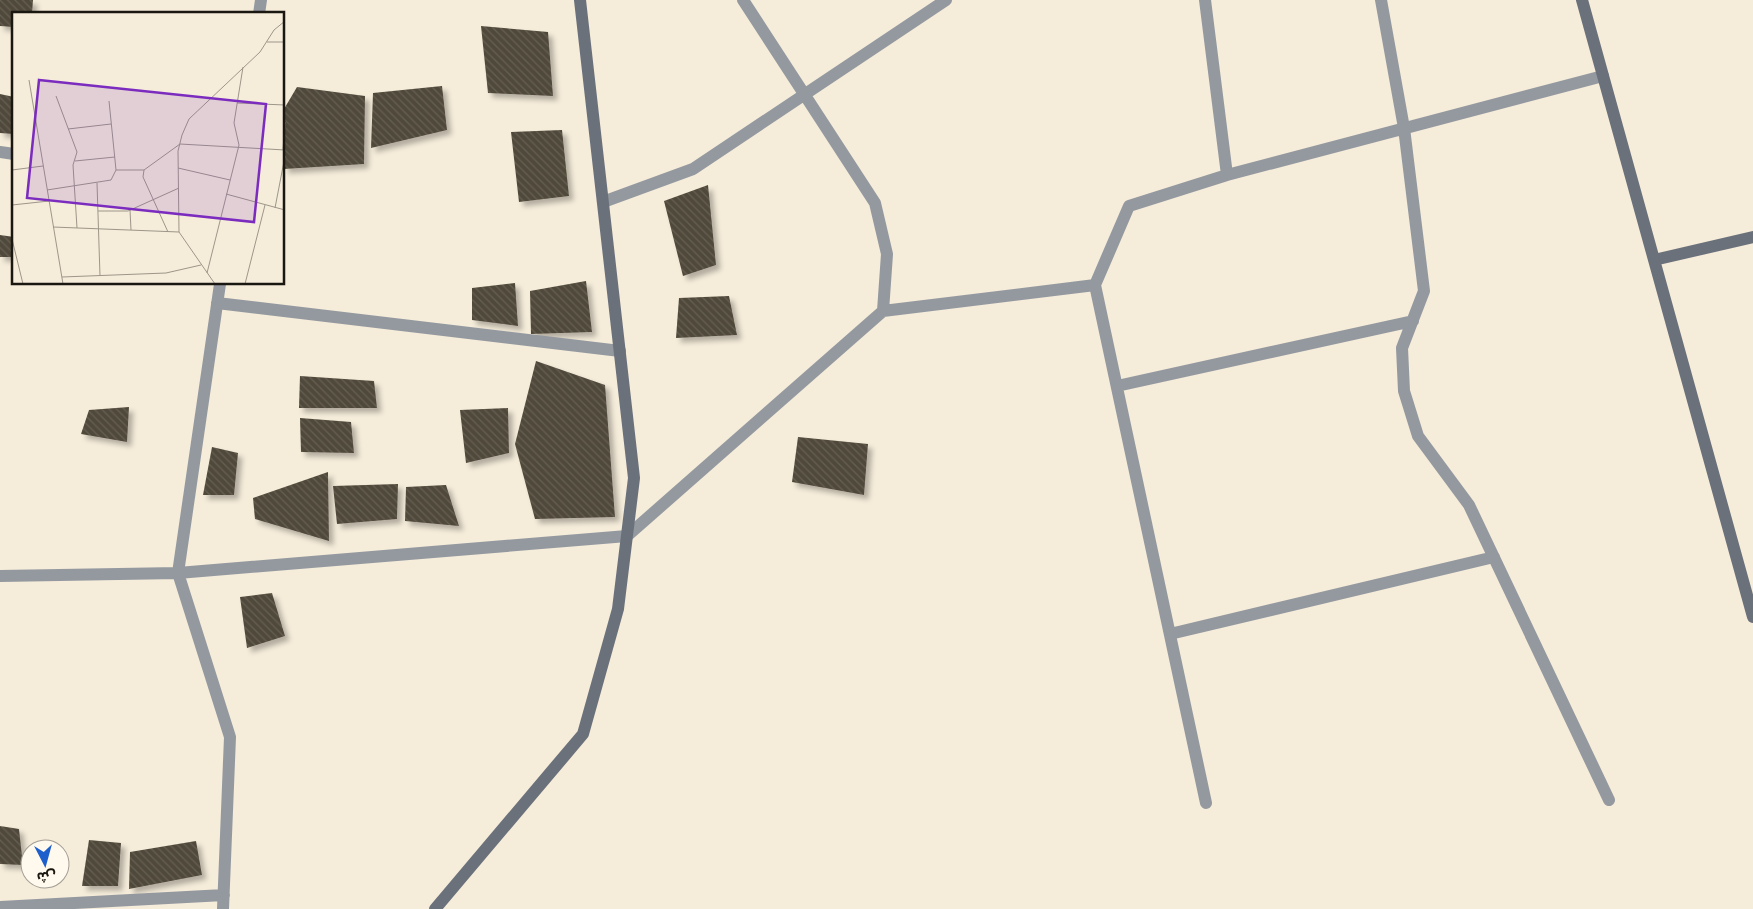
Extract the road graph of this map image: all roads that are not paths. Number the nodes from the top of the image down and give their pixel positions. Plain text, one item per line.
1 (580, 0) edge
2 (743, 0) edge
3 (946, 0) edge
4 (1205, 0) edge
5 (1381, 0) edge
6 (1582, 0) edge
7 (1603, 76) junction
8 (805, 95) junction
9 (1404, 128) junction
10 (1227, 175) junction
11 (603, 202) junction
12 (1753, 237) edge
13 (1654, 260) junction
14 (220, 285) edge
15 (1095, 285) junction
16 (217, 303) junction
17 (883, 310) junction
18 (1413, 321) junction
19 (620, 351) junction
20 (1117, 386) junction
21 (627, 536) junction
22 (1494, 557) junction
23 (178, 573) junction
24 (0, 576) edge
25 (1753, 617) edge
26 (1170, 634) junction
27 (1609, 800) dead end
28 (1206, 803) dead end
29 (224, 895) junction
30 (0, 907) edge
31 (223, 909) edge
32 (435, 909) edge

1 - 11 street
2 - 8 street
3 - 8 street
4 - 10 street
5 - 9 street
6 - 7 street
7 - 9 street
7 - 13 street
8 - 11 street
8 - 17 street
9 - 10 street
9 - 18 street
10 - 15 street
11 - 19 street
12 - 13 street
13 - 25 street
14 - 16 street
15 - 17 street
15 - 20 street
16 - 19 street
16 - 23 street
17 - 21 street
18 - 20 street
18 - 22 street
19 - 21 street
20 - 26 street
21 - 23 street
21 - 32 street
22 - 26 street
22 - 27 street
23 - 24 street
23 - 29 street
26 - 28 street
29 - 30 street
29 - 31 street

